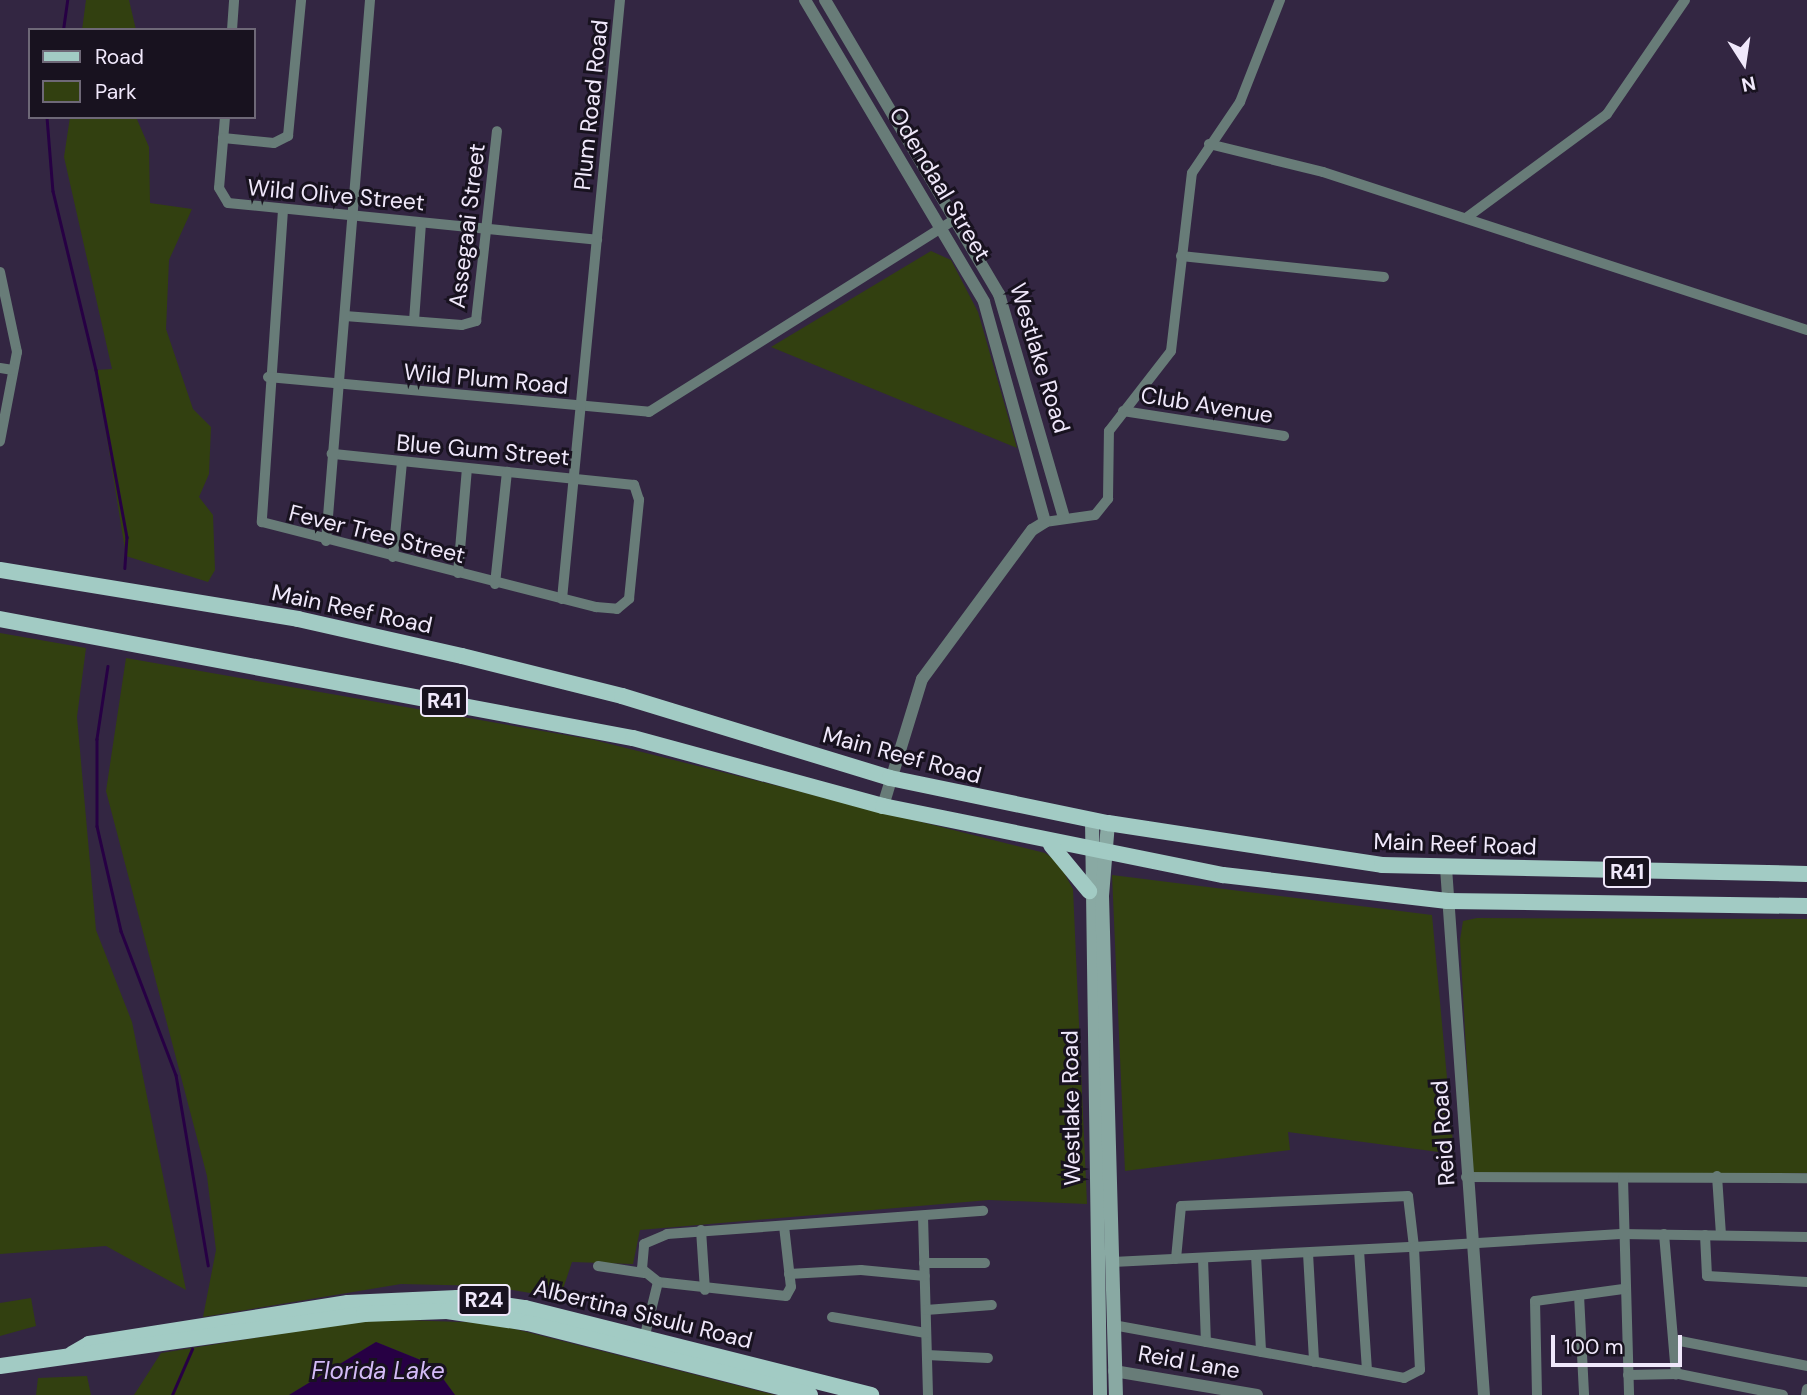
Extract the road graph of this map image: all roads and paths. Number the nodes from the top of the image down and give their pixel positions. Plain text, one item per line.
1 (234, 0) edge
2 (301, 0) edge
3 (370, 0) edge
4 (620, 0) edge
5 (805, 0) edge
6 (825, 0) edge
7 (1280, 0) edge
8 (1685, 0) edge
9 (232, 28) edge
10 (225, 119) edge
11 (497, 131) dead end
12 (223, 138) junction
13 (1209, 144) junction
14 (283, 210) junction
15 (353, 217) junction
16 (1466, 218) junction
17 (957, 219) junction
18 (421, 223) junction
19 (489, 228) junction
20 (943, 228) junction
21 (597, 240) junction
22 (1181, 256) junction
23 (1384, 277) dead end
24 (1, 278) edge
25 (345, 316) junction
26 (414, 321) junction
27 (1807, 330) edge
28 (0, 368) edge
29 (13, 370) junction
30 (268, 377) junction
31 (340, 385) junction
32 (580, 407) junction
33 (1123, 411) junction
34 (1284, 436) dead end
35 (0, 438) edge
36 (332, 454) junction
37 (402, 462) junction
38 (467, 469) junction
39 (507, 472) junction
40 (574, 477) junction
41 (630, 483) joint
42 (1063, 518) junction
43 (1045, 522) junction
44 (326, 541) junction
45 (393, 557) junction
46 (0, 570) edge
47 (458, 573) junction
48 (495, 584) junction
49 (562, 599) junction
50 (0, 619) edge
51 (890, 778) junction
52 (883, 806) junction
53 (1100, 822) junction
54 (1049, 843) junction
55 (1098, 853) junction
56 (1446, 869) junction
57 (1807, 874) edge
58 (1090, 891) junction
59 (1447, 901) junction
60 (1807, 906) edge
61 (1717, 1176) junction
62 (1466, 1177) junction
63 (1623, 1178) dead end
64 (1807, 1178) edge
65 (983, 1211) dead end
66 (923, 1216) junction
67 (784, 1226) junction
68 (701, 1230) junction
69 (1622, 1234) junction
70 (1664, 1234) junction
71 (1705, 1235) junction
72 (1721, 1235) junction
73 (1807, 1237) edge
74 (1470, 1243) junction
75 (1413, 1247) junction
76 (1359, 1250) junction
77 (1308, 1253) junction
78 (1256, 1255) junction
79 (1203, 1258) junction
80 (1176, 1259) junction
81 (1113, 1262) junction
82 (985, 1263) dead end
83 (925, 1264) junction
84 (598, 1266) dead end
85 (644, 1273) junction
86 (789, 1274) junction
87 (925, 1276) junction
88 (658, 1282) junction
89 (1807, 1282) edge
90 (1623, 1289) junction
91 (705, 1290) junction
92 (1579, 1295) junction
93 (992, 1305) dead end
94 (926, 1310) junction
95 (832, 1317) dead end
96 (1113, 1325) junction
97 (926, 1333) junction
98 (1675, 1340) junction
99 (1206, 1342) junction
100 (642, 1346) junction
101 (1261, 1352) junction
102 (927, 1355) junction
103 (988, 1358) dead end
104 (1314, 1362) junction
105 (0, 1366) edge
106 (1807, 1366) edge
107 (1114, 1371) junction
108 (1367, 1371) junction
109 (1676, 1374) junction
110 (1628, 1375) junction
111 (1807, 1389) edge
112 (810, 1395) edge
113 (870, 1395) edge
114 (928, 1395) edge
115 (1100, 1395) edge
116 (1115, 1395) edge
117 (1257, 1395) edge
118 (1483, 1395) edge
119 (1537, 1395) edge
120 (1584, 1395) edge
121 (1629, 1395) edge
122 (1783, 1395) edge
123 (1806, 1395) edge

1 - 9 street
2 - 12 street
3 - 15 street
4 - 21 street, Plum Road Road
5 - 20 street, Odendaal Street
6 - 17 street, Odendaal Street
7 - 13 street
8 - 16 street
10 - 12 street, Wild Olive Street
11 - 19 street, Assegaai Street
12 - 14 street, Wild Olive Street
13 - 16 street
13 - 22 street
14 - 15 street, Wild Olive Street
14 - 30 street, Fever Tree Street
15 - 18 street, Wild Olive Street
15 - 25 street
16 - 27 street
17 - 20 street, Wild Plum Road
17 - 42 street, Westlake Road
18 - 19 street, Wild Olive Street
18 - 26 street
19 - 21 street, Wild Olive Street
19 - 26 street, Assegaai Street
20 - 32 street, Wild Plum Road
20 - 43 street, Odendaal Street
21 - 32 street, Plum Road Road
22 - 23 street
22 - 33 street
24 - 29 street
25 - 26 street, Assegaai Street
25 - 31 street
28 - 29 street
29 - 35 street
30 - 31 street, Wild Plum Road
30 - 44 street, Fever Tree Street
31 - 32 street, Wild Plum Road
31 - 36 street
32 - 40 street, Plum Road Road
33 - 34 street, Club Avenue
33 - 42 street
36 - 37 street, Blue Gum Street
36 - 44 street
37 - 38 street, Blue Gum Street
37 - 45 street
38 - 39 street, Blue Gum Street
38 - 47 street
39 - 40 street, Blue Gum Street
39 - 48 street
40 - 41 street, Blue Gum Street
40 - 49 street, Plum Road Road
41 - 49 street, Fever Tree Street
42 - 43 street
43 - 51 street
44 - 45 street, Fever Tree Street
45 - 47 street, Fever Tree Street
46 - 51 main road, Main Reef Road / R41
47 - 48 street, Fever Tree Street
48 - 49 street, Fever Tree Street
50 - 52 main road, R41
51 - 52 street
51 - 53 main road, Main Reef Road / R41
52 - 54 main road, R41
53 - 55 main road, Westlake Road
53 - 56 main road, Main Reef Road / R41
54 - 55 main road, R41
54 - 58 main road
55 - 58 main road, Westlake Road
55 - 59 main road, R41
55 - 81 main road, Westlake Road
56 - 57 main road, Main Reef Road / R41
56 - 59 street, Reid Road
58 - 115 main road, Westlake Road
59 - 60 main road, R41
59 - 62 street, Reid Road
61 - 62 street
61 - 64 street
61 - 72 street
62 - 74 street, Reid Road
63 - 69 street
65 - 66 street
66 - 67 street
66 - 83 street
67 - 68 street
67 - 86 street
68 - 85 street
68 - 91 street
69 - 70 street
69 - 74 street
69 - 90 street
70 - 71 street
70 - 98 street
71 - 72 street
71 - 89 street
72 - 73 street
74 - 75 street
74 - 118 street, Reid Road
75 - 76 street
75 - 80 street
75 - 108 street
76 - 77 street
76 - 108 street
77 - 78 street
77 - 104 street
78 - 79 street
78 - 101 street
79 - 80 street
79 - 99 street
80 - 81 street
81 - 96 main road, Westlake Road
82 - 83 street
83 - 87 street
84 - 85 street
85 - 88 street
86 - 87 street
86 - 91 street
87 - 94 street
88 - 91 street
88 - 100 street
90 - 92 street
90 - 110 street
92 - 119 street
92 - 120 street
93 - 94 street
94 - 97 street
95 - 97 street
96 - 99 street
96 - 107 main road, Westlake Road
97 - 102 street
98 - 106 street
98 - 109 street
99 - 101 street
100 - 105 main road, Albertina Sisulu Road / R24
100 - 112 main road, Albertina Sisulu Road / R24
100 - 113 main road, Albertina Sisulu Road / R24
101 - 104 street
102 - 103 street
102 - 114 street
104 - 108 street
107 - 116 main road, Westlake Road
107 - 117 street, Reid Lane
109 - 110 street
109 - 122 street
110 - 121 street
111 - 123 street

